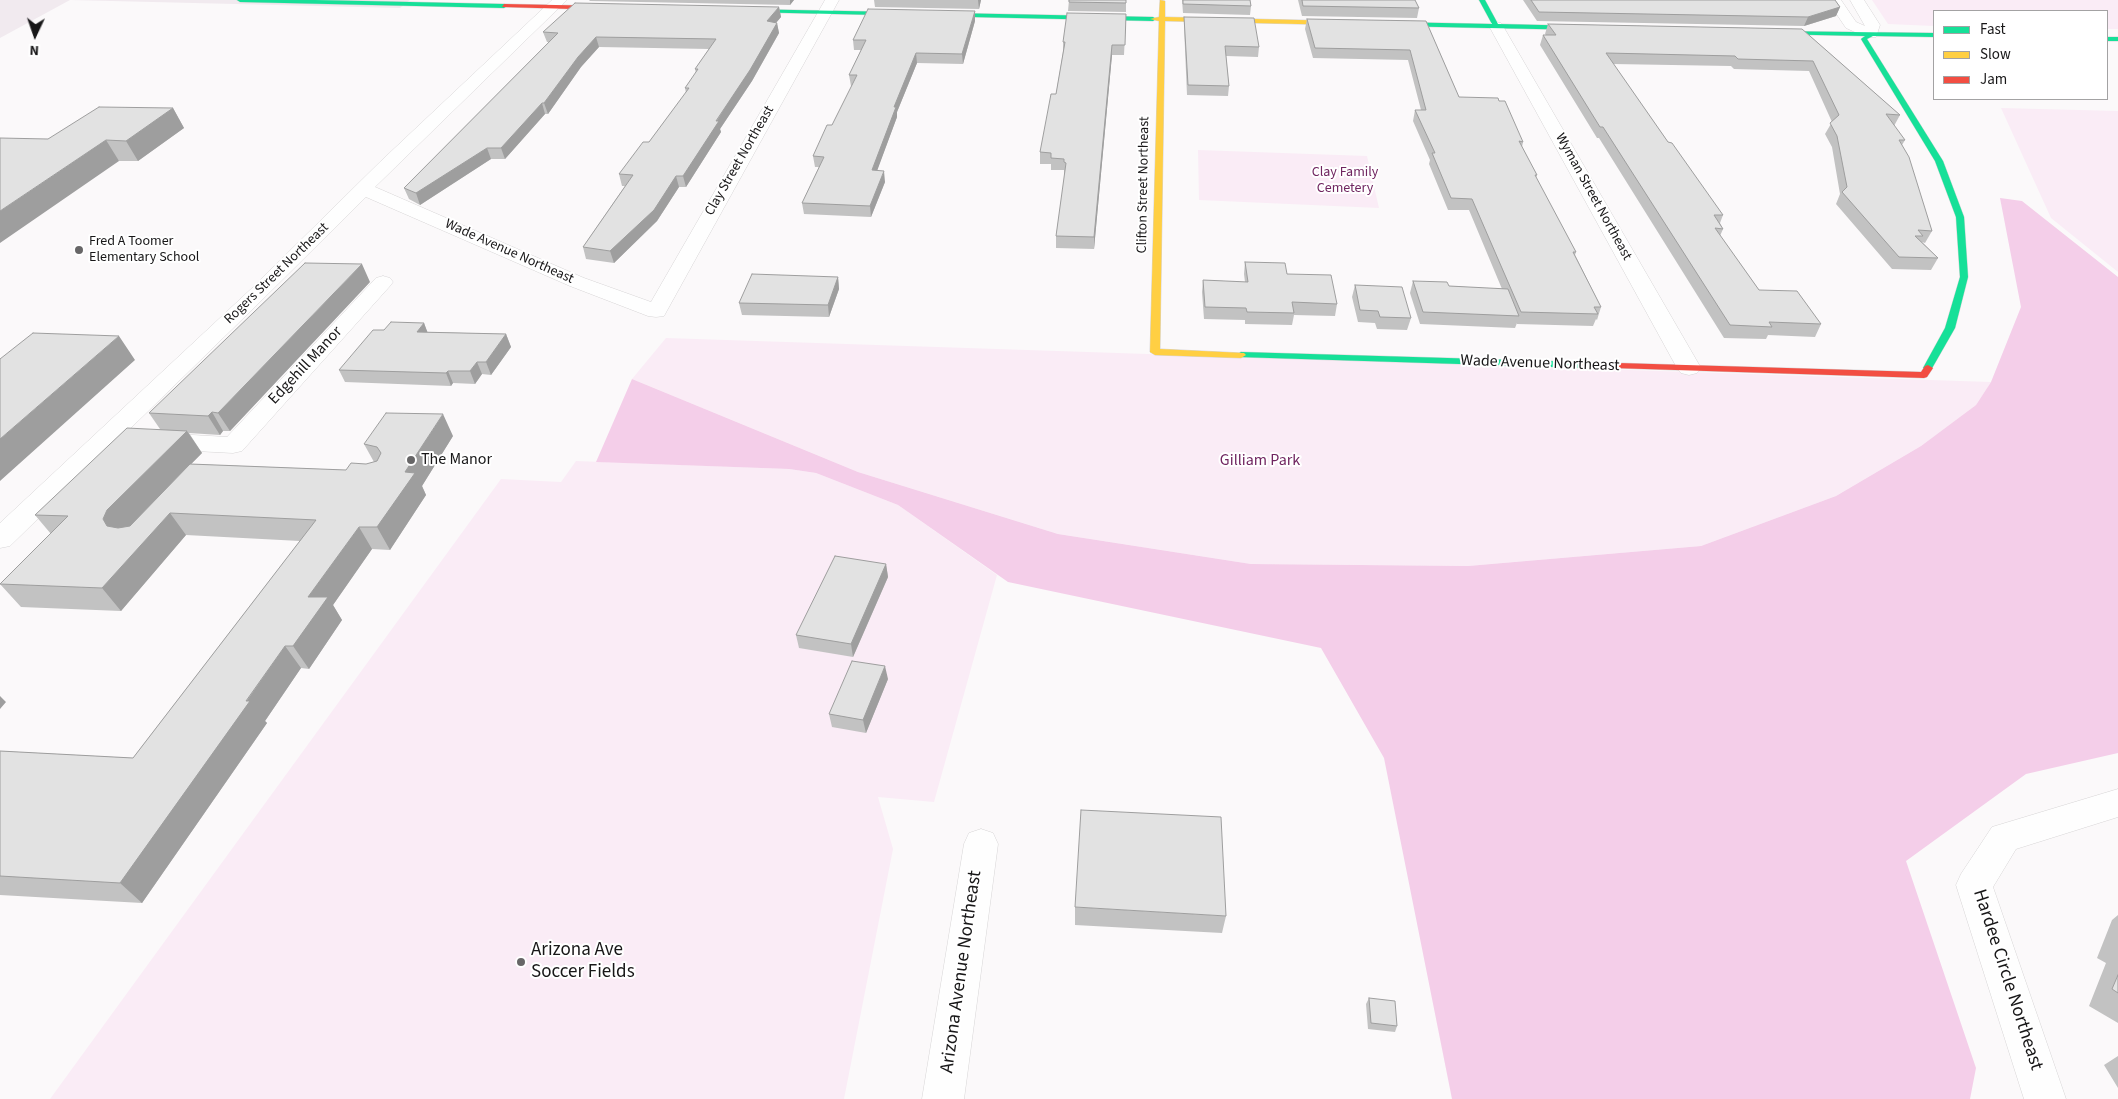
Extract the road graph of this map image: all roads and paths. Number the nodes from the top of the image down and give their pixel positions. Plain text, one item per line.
1 (240, 0) edge
2 (1162, 0) edge
3 (1482, 0) edge
4 (1834, 0) edge
5 (1857, 0) edge
6 (383, 1) edge
7 (556, 3) edge
8 (829, 6) edge
9 (619, 8) edge
10 (736, 10) edge
11 (1163, 19) junction
12 (1355, 23) edge
13 (1384, 24) edge
14 (1496, 26) junction
15 (1594, 28) edge
16 (1759, 31) edge
17 (1871, 34) junction
18 (1933, 35) edge
19 (364, 189) junction
20 (383, 282) dead end
21 (656, 311) joint
22 (1155, 352) joint
23 (1689, 368) junction
24 (106, 438) junction
25 (226, 444) junction
26 (203, 469) edge
27 (0, 539) edge
28 (2118, 803) edge
29 (981, 844) dead end
30 (943, 1099) edge
31 (2045, 1099) edge

1 - 6 street
2 - 11 street, Clifton Street Northeast
3 - 14 street
4 - 17 street
5 - 17 street
6 - 7 street
7 - 9 street
7 - 19 street, Rogers Street Northeast
8 - 10 street
8 - 11 street
8 - 21 street, Clay Street Northeast
11 - 12 street
11 - 22 street, Clifton Street Northeast
13 - 14 street
14 - 15 street
14 - 23 street, Wyman Street Northeast
16 - 17 street
17 - 18 street
17 - 23 street, Wade Avenue Northeast
19 - 21 street, Wade Avenue Northeast
19 - 24 street, Rogers Street Northeast
20 - 25 street, Edgehill Manor
22 - 23 street, Wade Avenue Northeast
24 - 25 street
24 - 27 street, Rogers Street Northeast
25 - 26 street, Edgehill Manor
28 - 31 street, Hardee Circle Northeast
29 - 30 street, Arizona Avenue Northeast

